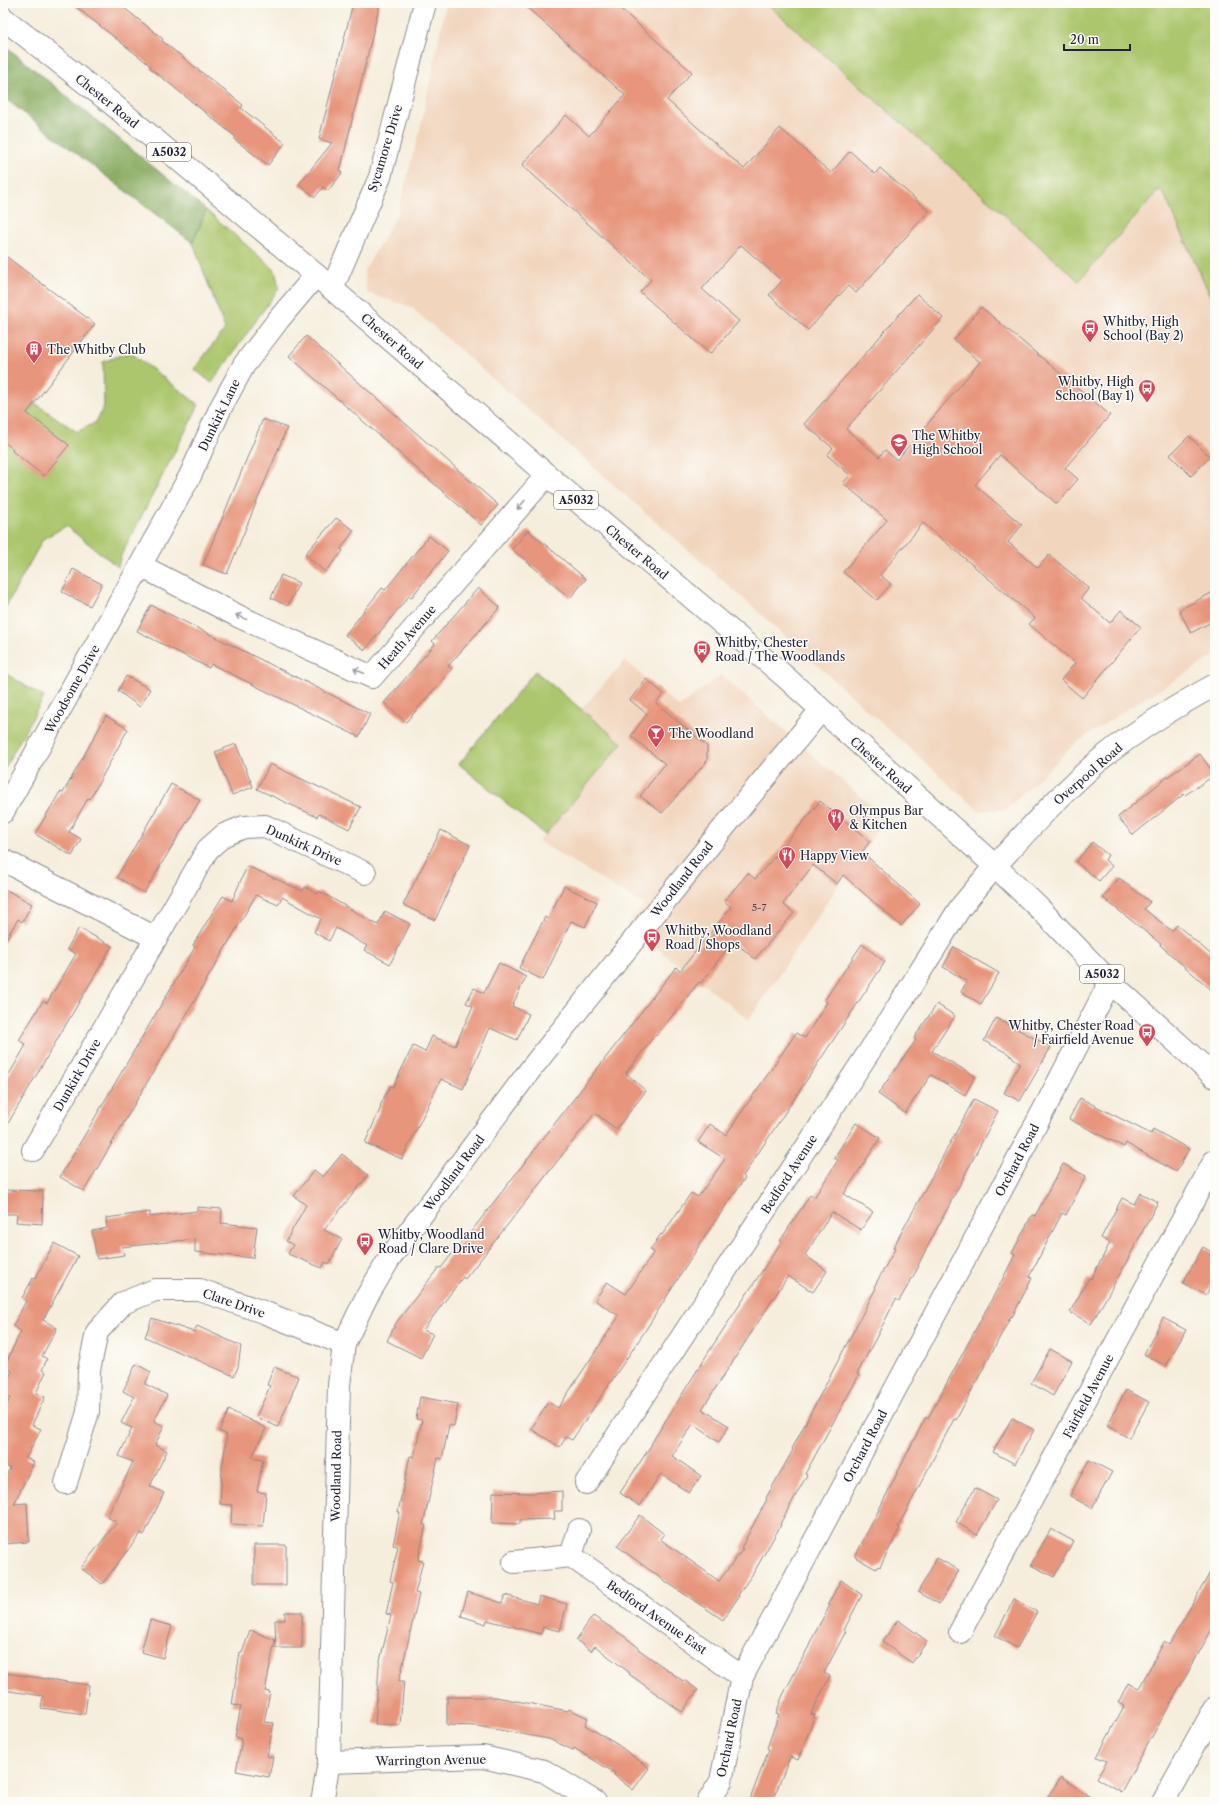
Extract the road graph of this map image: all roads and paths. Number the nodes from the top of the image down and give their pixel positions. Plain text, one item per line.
1 (425, 3) edge
2 (3, 18) edge
3 (316, 275) junction
4 (332, 289) junction
5 (546, 475) junction
6 (141, 566) junction
7 (1215, 685) edge
8 (821, 710) junction
9 (3, 812) edge
10 (3, 860) edge
11 (995, 866) junction
12 (365, 873) dead end
13 (156, 938) junction
14 (1110, 982) junction
15 (1215, 1077) edge
16 (33, 1150) dead end
17 (1215, 1160) edge
18 (344, 1344) junction
19 (66, 1483) dead end
20 (586, 1483) dead end
21 (579, 1530) dead end
22 (571, 1556) junction
23 (514, 1562) dead end
24 (960, 1632) dead end
25 (742, 1677) junction
26 (1215, 1708) edge
27 (329, 1762) junction
28 (322, 1802) edge
29 (595, 1802) edge
30 (708, 1802) edge
31 (1163, 1802) edge

1 - 4 street, Sycamore Drive
2 - 3 street, Chester Road / A5032
3 - 4 street, Chester Road / A5032
3 - 6 street, Dunkirk Lane
4 - 5 street, Chester Road / A5032
5 -> 6 street, Heath Avenue
5 - 8 street, Chester Road / A5032
6 - 9 street, Woodsome Drive
7 - 11 street, Overpool Road
8 - 11 street, Chester Road / A5032
8 - 18 street, Woodland Road
10 - 13 street
11 - 14 street, Chester Road / A5032
11 - 20 street, Bedford Avenue
12 - 13 street, Dunkirk Drive
13 - 16 street, Dunkirk Drive
14 - 15 street, Chester Road / A5032
14 - 25 street, Orchard Road
17 - 24 street, Fairfield Avenue
18 - 19 street, Clare Drive
18 - 27 street, Woodland Road
21 - 22 street
22 - 23 street
22 - 25 street, Bedford Avenue East
25 - 30 street, Orchard Road
26 - 31 street
27 - 28 street, Woodland Road
27 - 29 street, Warrington Avenue

